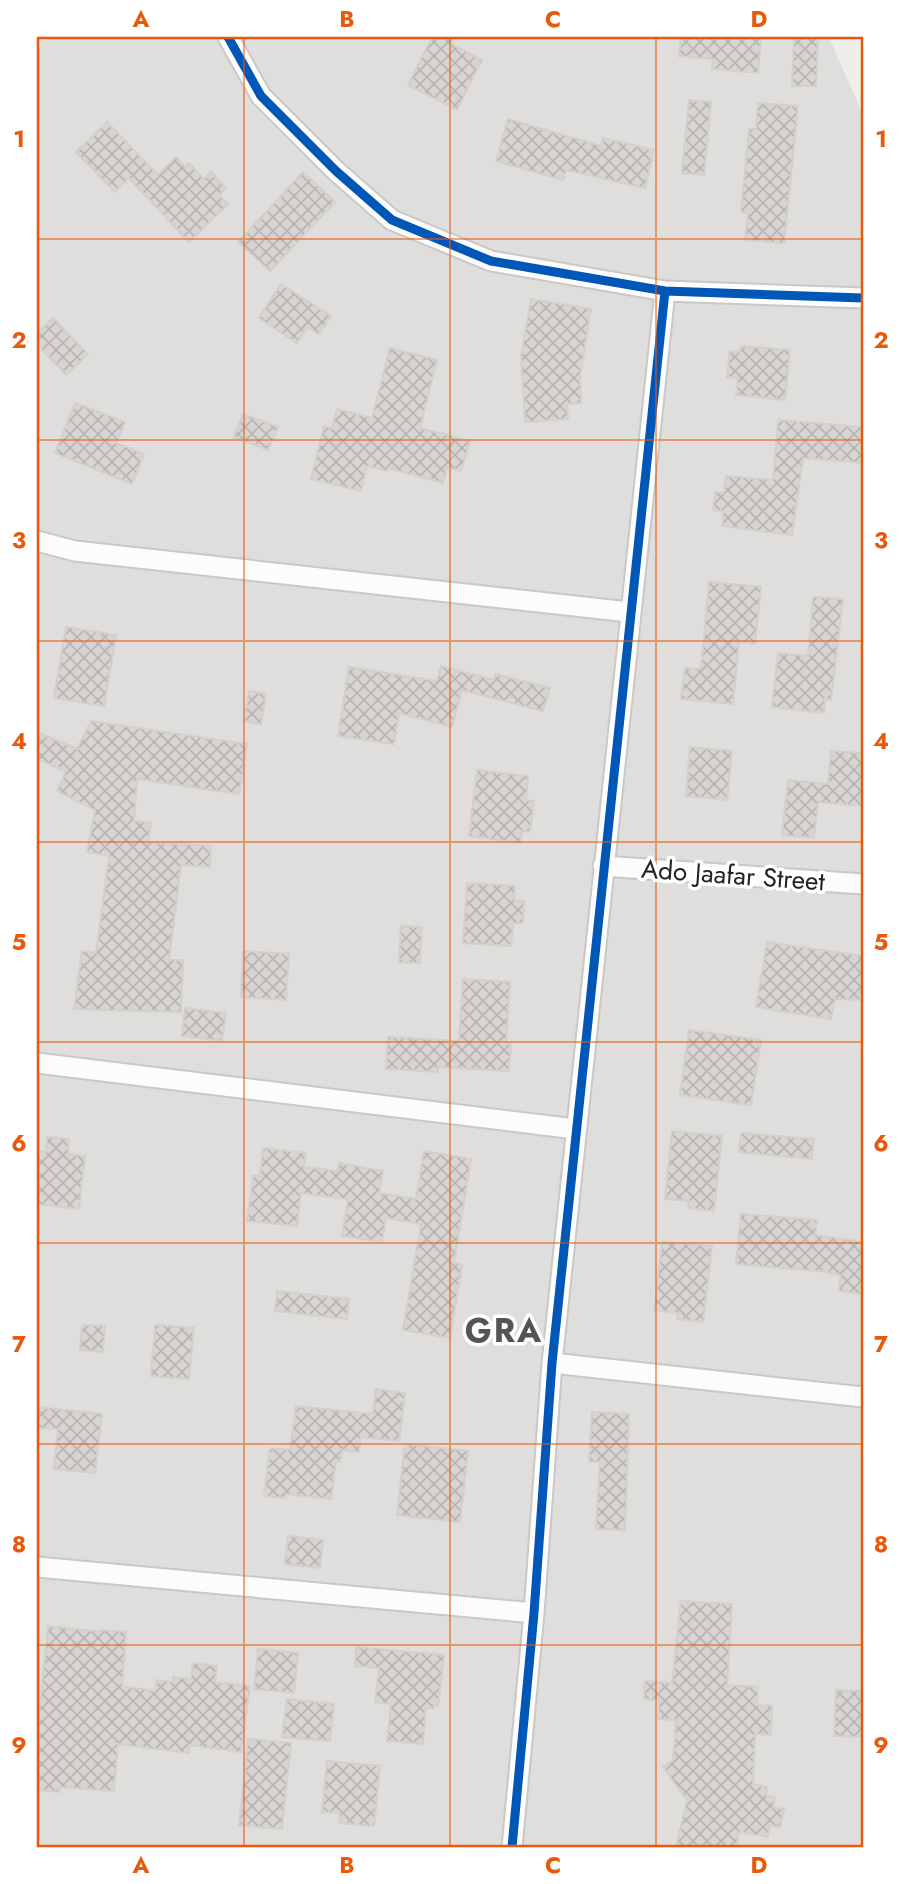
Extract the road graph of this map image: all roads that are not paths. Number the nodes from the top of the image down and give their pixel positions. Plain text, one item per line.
1 (228, 37) edge
2 (665, 291) junction
3 (863, 298) edge
4 (37, 541) edge
5 (629, 612) junction
6 (603, 866) junction
7 (863, 884) edge
8 (37, 1063) edge
9 (575, 1129) junction
10 (552, 1363) junction
11 (863, 1397) edge
12 (37, 1567) edge
13 (534, 1613) junction
14 (512, 1847) edge

1 - 2 street
2 - 3 street
2 - 5 street
4 - 5 street
5 - 6 street
6 - 7 street, Ado Jaafar Street
6 - 9 street
8 - 9 street
9 - 10 street
10 - 11 street
10 - 13 street
12 - 13 street
13 - 14 street

